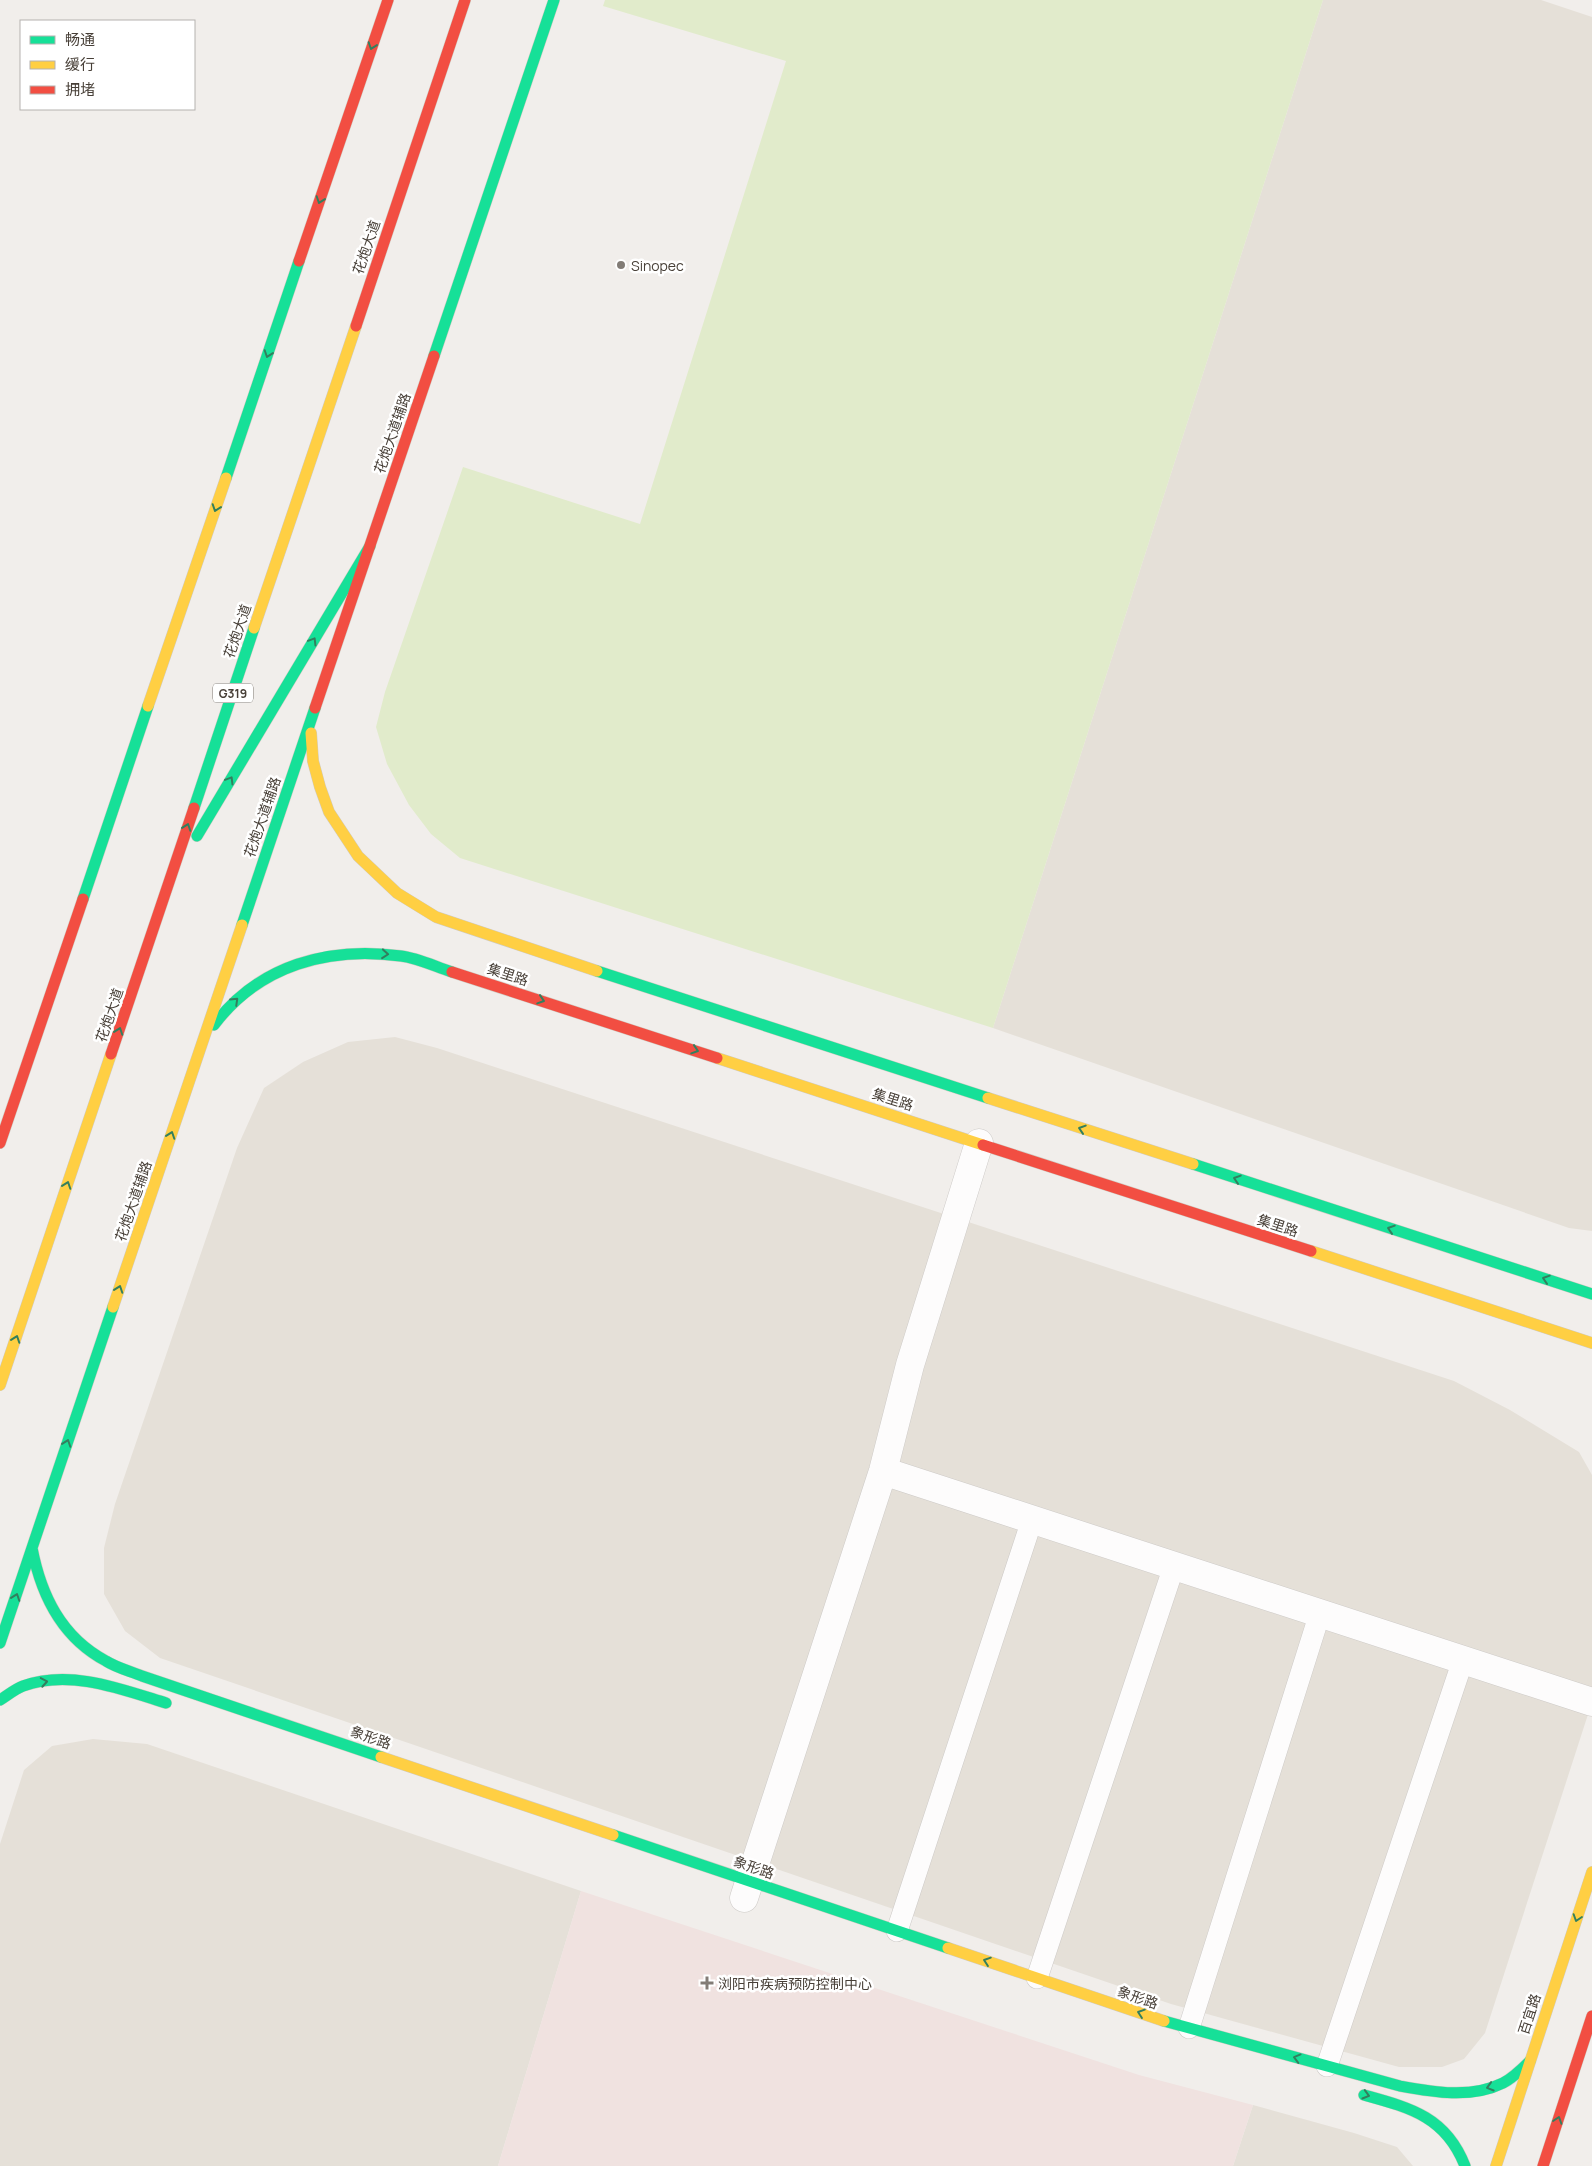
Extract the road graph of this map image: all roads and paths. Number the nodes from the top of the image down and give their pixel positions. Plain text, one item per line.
1 (388, 0) edge
2 (465, 0) edge
3 (554, 0) edge
4 (370, 546) junction
5 (311, 720) junction
6 (169, 882) junction
7 (204, 1038) junction
8 (0, 1143) edge
9 (979, 1143) junction
10 (1592, 1294) edge
11 (1592, 1343) edge
12 (0, 1385) edge
13 (883, 1471) junction
14 (1032, 1520) junction
15 (32, 1548) junction
16 (1174, 1566) junction
17 (1320, 1613) junction
18 (0, 1643) edge
19 (1463, 1660) junction
20 (0, 1700) edge
21 (1592, 1702) edge
22 (176, 1707) dead end
23 (1592, 1872) edge
24 (745, 1894) junction
25 (897, 1931) junction
26 (1037, 1978) junction
27 (1592, 2016) edge
28 (1189, 2028) junction
29 (1530, 2061) junction
30 (1327, 2066) junction
31 (1348, 2091) dead end
32 (1465, 2166) edge
33 (1496, 2166) edge
34 (1545, 2166) edge

1 -> 8 main road
6 -> 2 main road, 花炮大道 / G319
3 - 4 main road, 花炮大道辅路
4 - 5 main road, 花炮大道辅路
6 -> 4 main road
5 - 7 main road, 花炮大道辅路
10 -> 5 main road
12 -> 6 main road, 花炮大道 / G319
7 -> 9 main road, 集里路
15 -> 7 main road, 花炮大道辅路
9 - 11 main road, 集里路
9 - 13 street
13 - 14 street
13 - 24 street
14 - 16 street
14 - 25 lane
18 -> 15 main road, 花炮大道辅路
15 - 24 main road, 象形路
16 - 17 street
16 - 26 lane
17 - 19 street
17 - 28 lane
19 - 21 street
19 - 30 lane
20 -> 22 main road
23 -> 29 main road, 百宜路
24 - 25 main road, 象形路
26 -> 25 main road, 象形路
28 -> 26 main road, 象形路
34 -> 27 main road
30 -> 28 main road, 象形路
29 -> 30 main road, 象形路
29 - 33 main road, 百宜路
31 -> 32 main road

